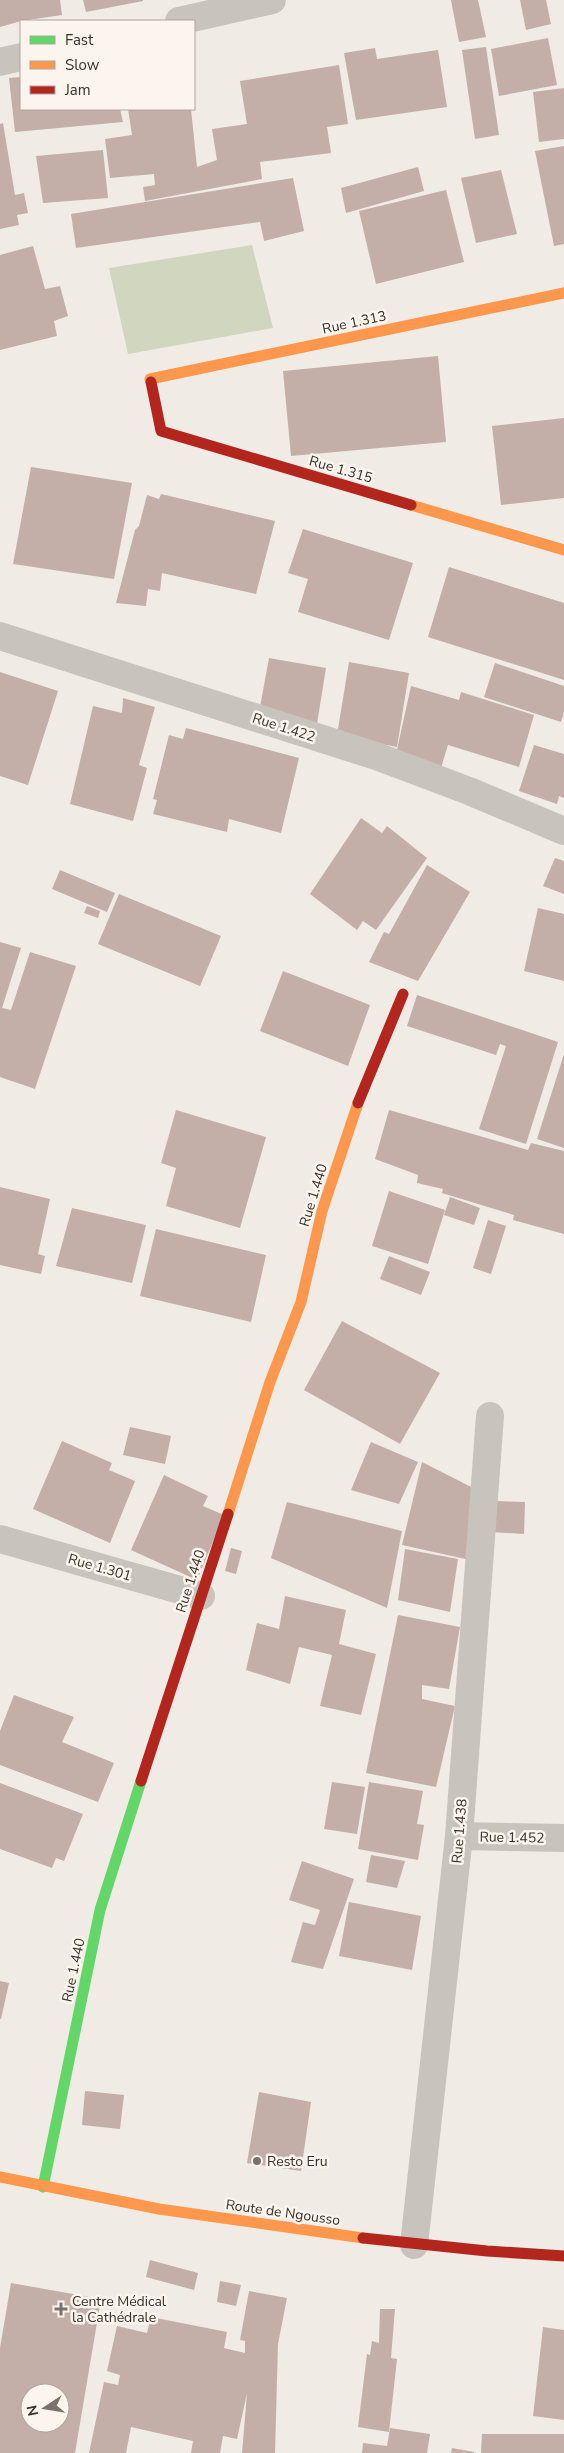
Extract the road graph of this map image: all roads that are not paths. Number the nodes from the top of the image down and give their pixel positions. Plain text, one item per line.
1 (272, 0) edge
2 (183, 20) edge
3 (20, 58) edge
4 (0, 62) edge
5 (564, 294) edge
6 (150, 379) joint
7 (564, 550) edge
8 (0, 636) edge
9 (564, 831) edge
10 (403, 994) dead end
11 (490, 1416) dead end
12 (0, 1539) edge
13 (201, 1596) junction
14 (459, 1836) junction
15 (564, 1838) edge
16 (0, 2177) edge
17 (43, 2187) junction
18 (414, 2245) junction
19 (564, 2256) edge

1 - 2 street
3 - 4 street
5 - 6 street, Rue 1.313
6 - 7 street, Rue 1.315
8 - 9 street, Rue 1.422
10 - 13 street, Rue 1.440
11 - 14 street, Rue 1.438
12 - 13 street, Rue 1.301
13 - 17 street, Rue 1.440
14 - 15 street, Rue 1.452
14 - 18 street, Rue 1.438
16 - 17 street, Route de Ngousso
17 - 18 street, Route de Ngousso
18 - 19 street, Route de Ngousso

